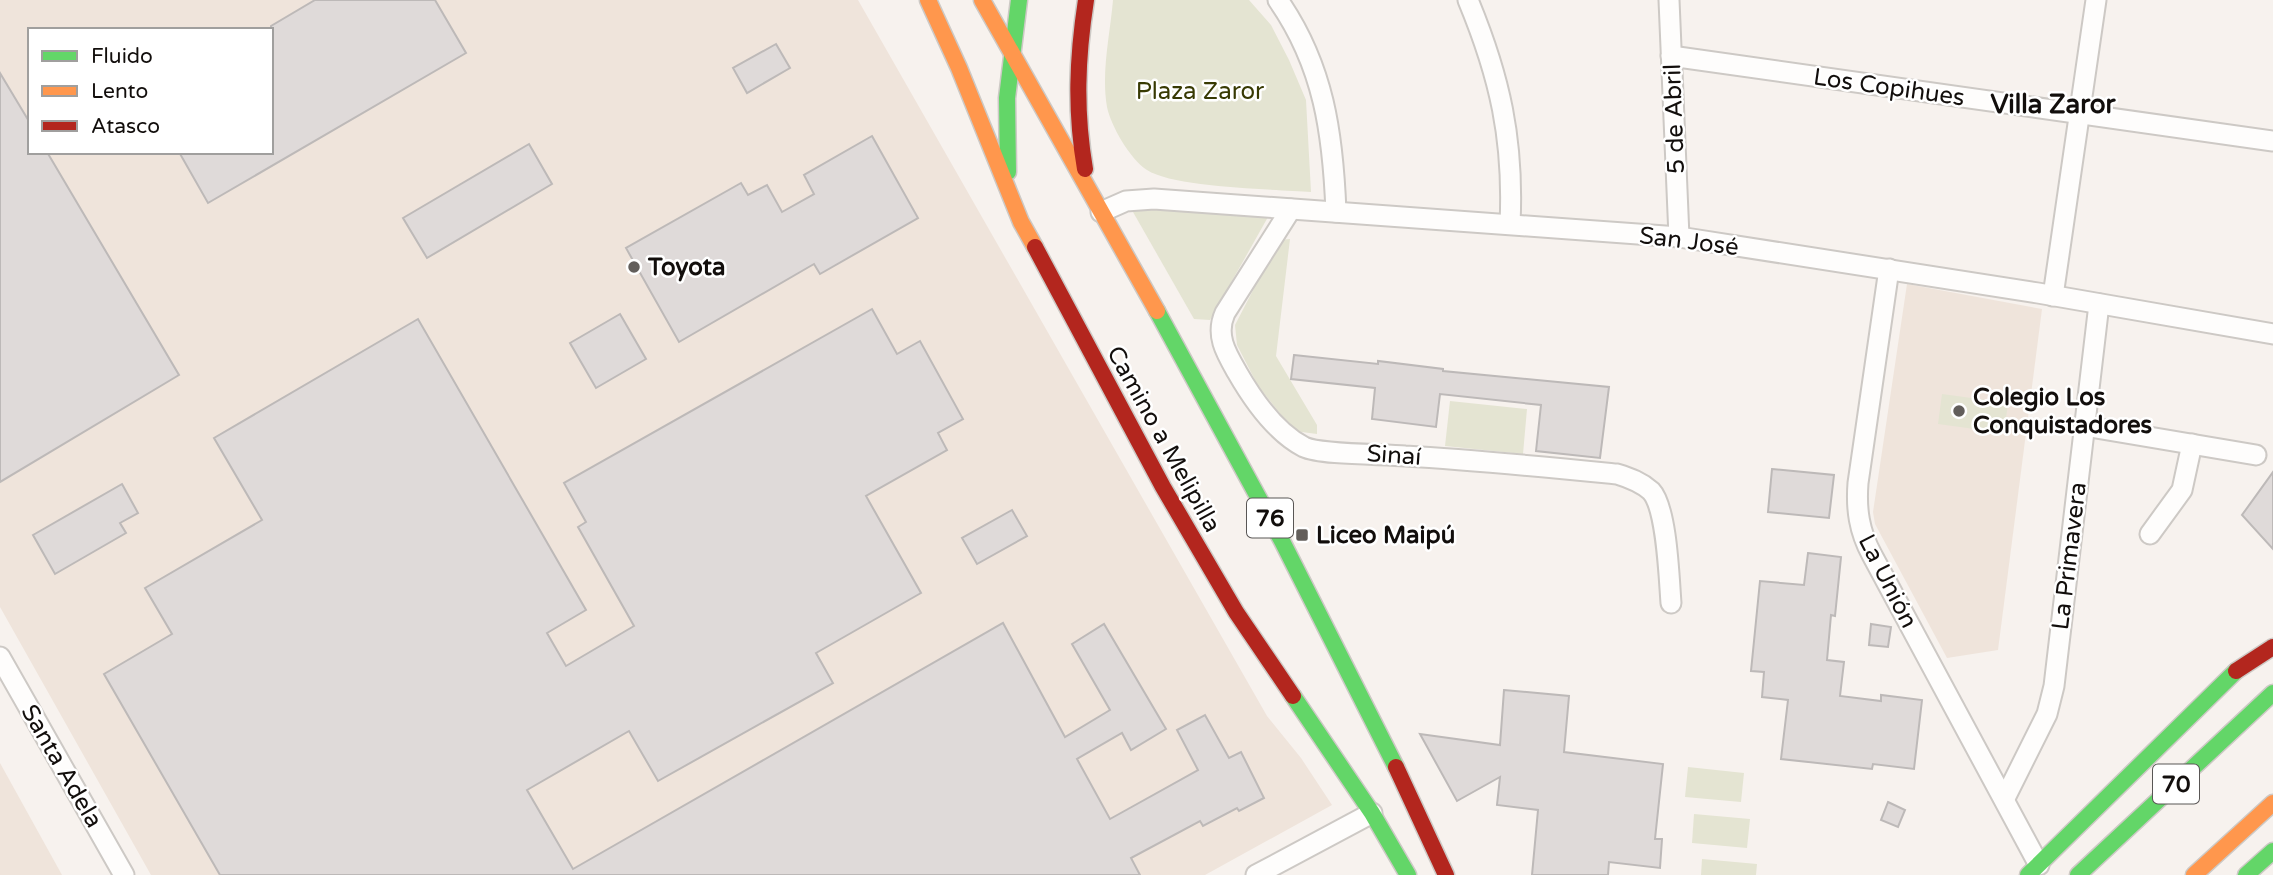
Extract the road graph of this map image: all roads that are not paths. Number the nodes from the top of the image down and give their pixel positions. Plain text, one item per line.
1 (928, 0) edge
2 (982, 0) edge
3 (1019, 0) edge
4 (1086, 0) edge
5 (1279, 0) edge
6 (1468, 0) edge
7 (1669, 0) edge
8 (2096, 0) edge
9 (1012, 55) junction
10 (1671, 56) junction
11 (2080, 113) junction
12 (2273, 141) edge
13 (1089, 190) junction
14 (1010, 197) junction
15 (1291, 209) junction
16 (1101, 212) junction
17 (1336, 212) junction
18 (1510, 224) junction
19 (1679, 237) junction
20 (1889, 269) junction
21 (2053, 296) junction
22 (2099, 304) junction
23 (2273, 334) edge
24 (2084, 426) junction
25 (2192, 444) junction
26 (2256, 455) dead end
27 (2150, 534) dead end
28 (1671, 603) dead end
29 (2273, 647) edge
30 (0, 657) edge
31 (2273, 693) edge
32 (2005, 798) junction
33 (2273, 803) edge
34 (1372, 813) junction
35 (2273, 851) edge
36 (2034, 870) edge
37 (124, 875) edge
38 (1255, 875) edge
39 (1408, 875) edge
40 (1446, 875) edge
41 (2078, 875) edge
42 (2194, 875) edge
43 (2246, 875) edge

1 - 14 main road, Camino a Melipilla
2 - 9 main road, 76
3 - 9 main road
4 - 13 main road
5 - 17 street
6 - 18 street
7 - 10 street, 5 de Abril
8 - 11 street
9 - 13 main road, 76
9 - 14 main road
10 - 11 street, Los Copihues
10 - 19 street, 5 de Abril
11 - 12 street, Los Copihues
11 - 21 street
13 - 16 main road, 76
14 - 34 main road, Camino a Melipilla
15 - 16 street, San José
15 - 17 street, San José
15 - 28 street, Sinaí
16 - 40 main road, 76
17 - 18 street, San José
18 - 19 street, San José
19 - 20 street, San José
20 - 21 street, San José
20 - 32 street, La Unión
21 - 22 street, San José
22 - 23 street, San José
22 - 24 street, La Primavera
24 - 25 street
24 - 32 street, La Primavera
25 - 26 street
25 - 27 street
29 - 36 main road
30 - 37 street, Santa Adela
31 - 41 main road, 70
32 - 36 street, La Unión
33 - 42 main road
34 - 38 street
34 - 39 main road, Camino a Melipilla
35 - 43 main road

